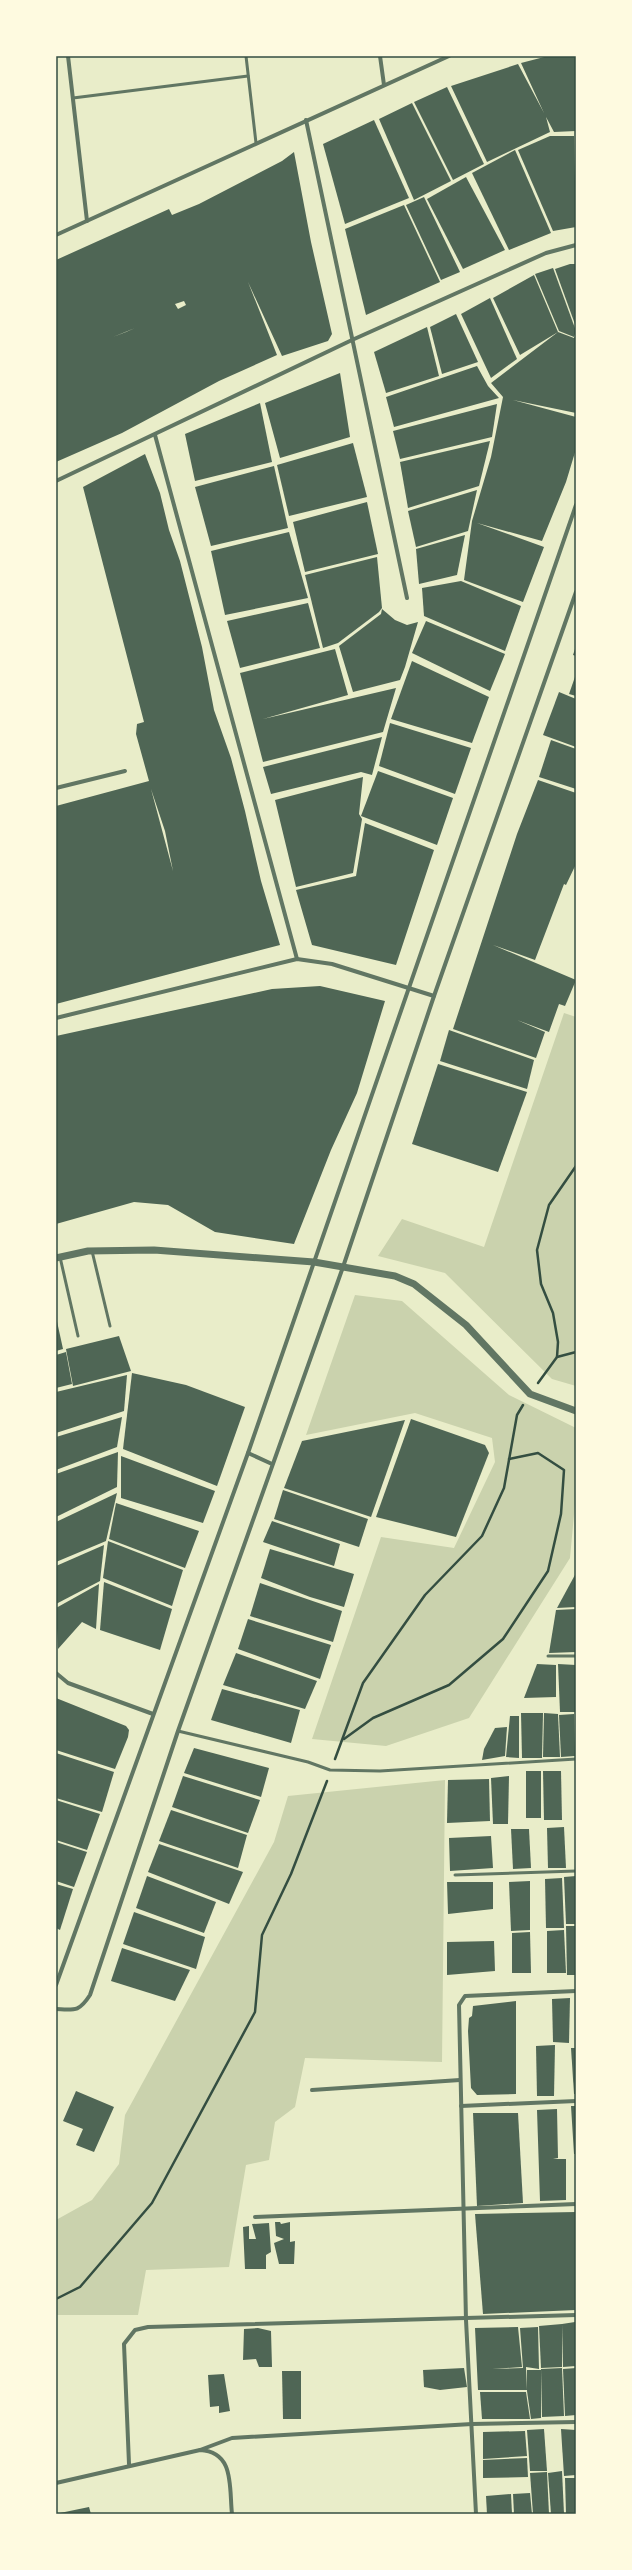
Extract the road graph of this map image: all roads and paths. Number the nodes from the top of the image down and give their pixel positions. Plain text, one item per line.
1 (68, 56) edge
2 (246, 56) edge
3 (380, 56) edge
4 (449, 56) edge
5 (248, 76) junction
6 (384, 85) junction
7 (73, 98) junction
8 (306, 120) junction
9 (256, 143) junction
10 (87, 221) junction
11 (56, 235) edge
12 (576, 245) edge
13 (352, 340) junction
14 (155, 434) junction
15 (56, 481) edge
16 (576, 505) edge
17 (576, 592) edge
18 (407, 598) dead end
19 (125, 771) dead end
20 (56, 788) edge
21 (297, 959) junction
22 (409, 988) junction
23 (434, 996) junction
24 (56, 1018) edge
25 (576, 1166) edge
26 (92, 1251) junction
27 (58, 1257) edge
28 (314, 1262) junction
29 (342, 1267) junction
30 (110, 1326) dead end
31 (78, 1336) dead end
32 (576, 1352) edge
33 (557, 1357) junction
34 (530, 1394) junction
35 (576, 1411) edge
36 (248, 1453) junction
37 (509, 1459) junction
38 (272, 1464) junction
39 (548, 1656) dead end
40 (576, 1656) edge
41 (56, 1673) edge
42 (153, 1714) junction
43 (178, 1731) junction
44 (344, 1740) junction
45 (576, 1759) edge
46 (330, 1770) junction
47 (576, 1871) edge
48 (455, 1875) dead end
49 (56, 1985) edge
50 (576, 1991) edge
51 (56, 2009) edge
52 (460, 2080) junction
53 (312, 2090) dead end
54 (576, 2101) edge
55 (461, 2106) junction
56 (576, 2204) edge
57 (463, 2208) junction
58 (255, 2217) dead end
59 (56, 2299) edge
60 (576, 2315) edge
61 (466, 2320) junction
62 (576, 2422) edge
63 (472, 2424) junction
64 (200, 2450) junction
65 (129, 2464) junction
66 (56, 2483) edge
67 (232, 2514) edge
68 (476, 2514) edge

1 - 7 street
2 - 5 lane
3 - 6 street
4 - 6 street
5 - 7 lane
5 - 9 lane
6 - 8 street
7 - 10 street
8 - 9 street
8 - 13 street
9 - 10 street
10 - 11 street
12 - 13 street
13 - 14 street
13 - 18 street
14 - 15 street
14 - 21 street
16 - 22 street
17 - 23 street
19 - 20 street
21 - 22 street
21 - 24 street
22 - 23 street
22 - 28 street
23 - 29 street
25 - 33 path
26 - 27 street
26 - 28 street
26 - 30 lane
27 - 31 lane
28 - 29 street
28 - 36 street
29 - 34 street
29 - 38 street
32 - 33 path
33 - 34 path
34 - 35 street
34 - 37 path
36 - 38 street
36 - 42 street
37 - 44 path
37 - 44 path
38 - 43 street
39 - 40 lane
41 - 42 street
42 - 49 street
43 - 46 lane
43 - 51 street
44 - 46 path
45 - 46 lane
46 - 59 path
47 - 48 lane
50 - 52 street
52 - 53 street
52 - 55 street
54 - 55 street
55 - 57 street
56 - 57 street
57 - 58 street
57 - 61 street
60 - 61 street
61 - 63 street
61 - 65 street
62 - 63 street
63 - 64 street
63 - 68 street
64 - 65 street
64 - 67 street
65 - 66 street

